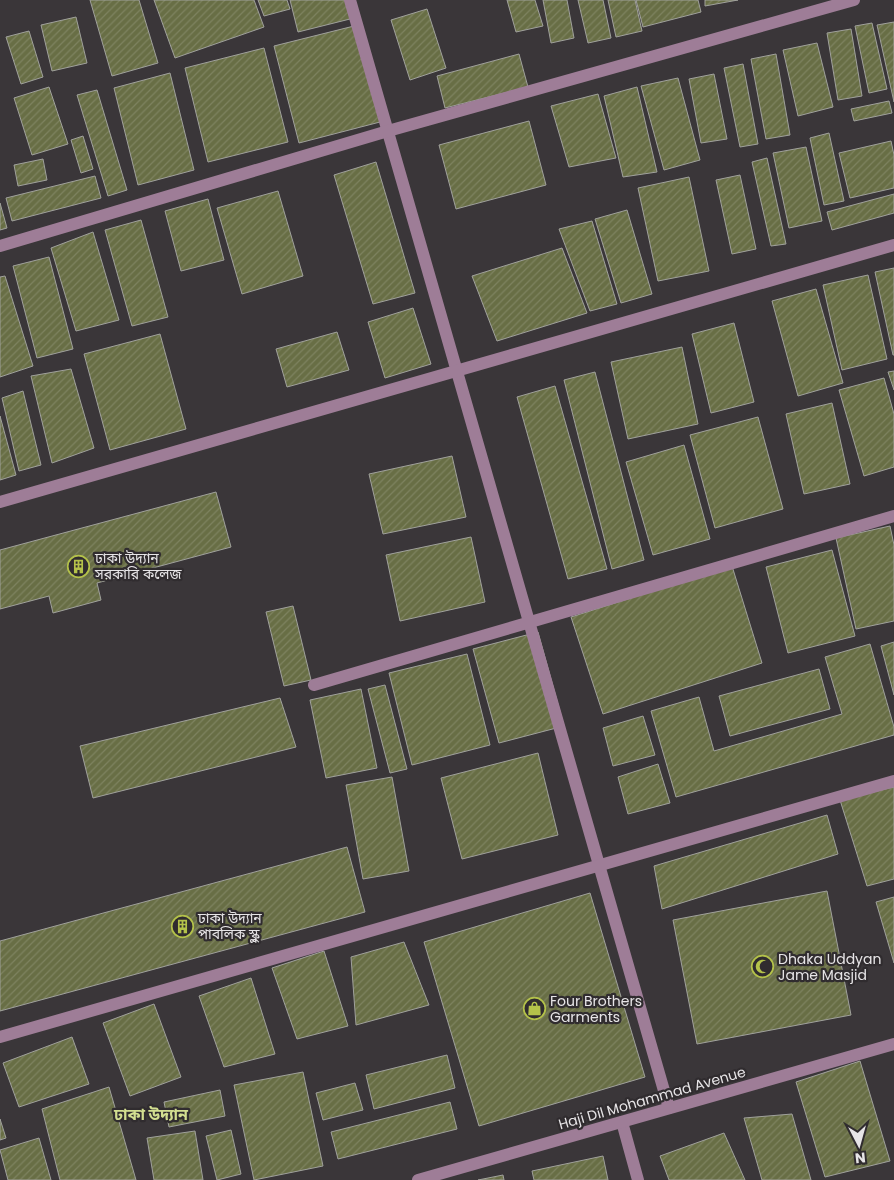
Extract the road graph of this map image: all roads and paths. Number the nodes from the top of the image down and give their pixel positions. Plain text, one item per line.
1 (350, 0) edge
2 (854, 0) edge
3 (388, 131) junction
4 (894, 245) edge
5 (0, 246) edge
6 (456, 370) junction
7 (0, 502) edge
8 (894, 516) edge
9 (529, 622) junction
10 (314, 685) dead end
11 (894, 781) edge
12 (600, 865) junction
13 (0, 1037) edge
14 (894, 1044) edge
15 (669, 1108) junction
16 (622, 1122) junction
17 (418, 1180) edge
18 (638, 1180) edge

1 - 3 street
2 - 3 street
3 - 5 street
3 - 6 street
4 - 6 street
6 - 7 street
6 - 9 street
8 - 9 street
9 - 10 street
9 - 12 street
11 - 12 street
12 - 13 street
12 - 15 street
14 - 15 street, Haji Dil Mohammad Avenue
15 - 16 street, Haji Dil Mohammad Avenue
16 - 17 street, Haji Dil Mohammad Avenue
16 - 18 street

